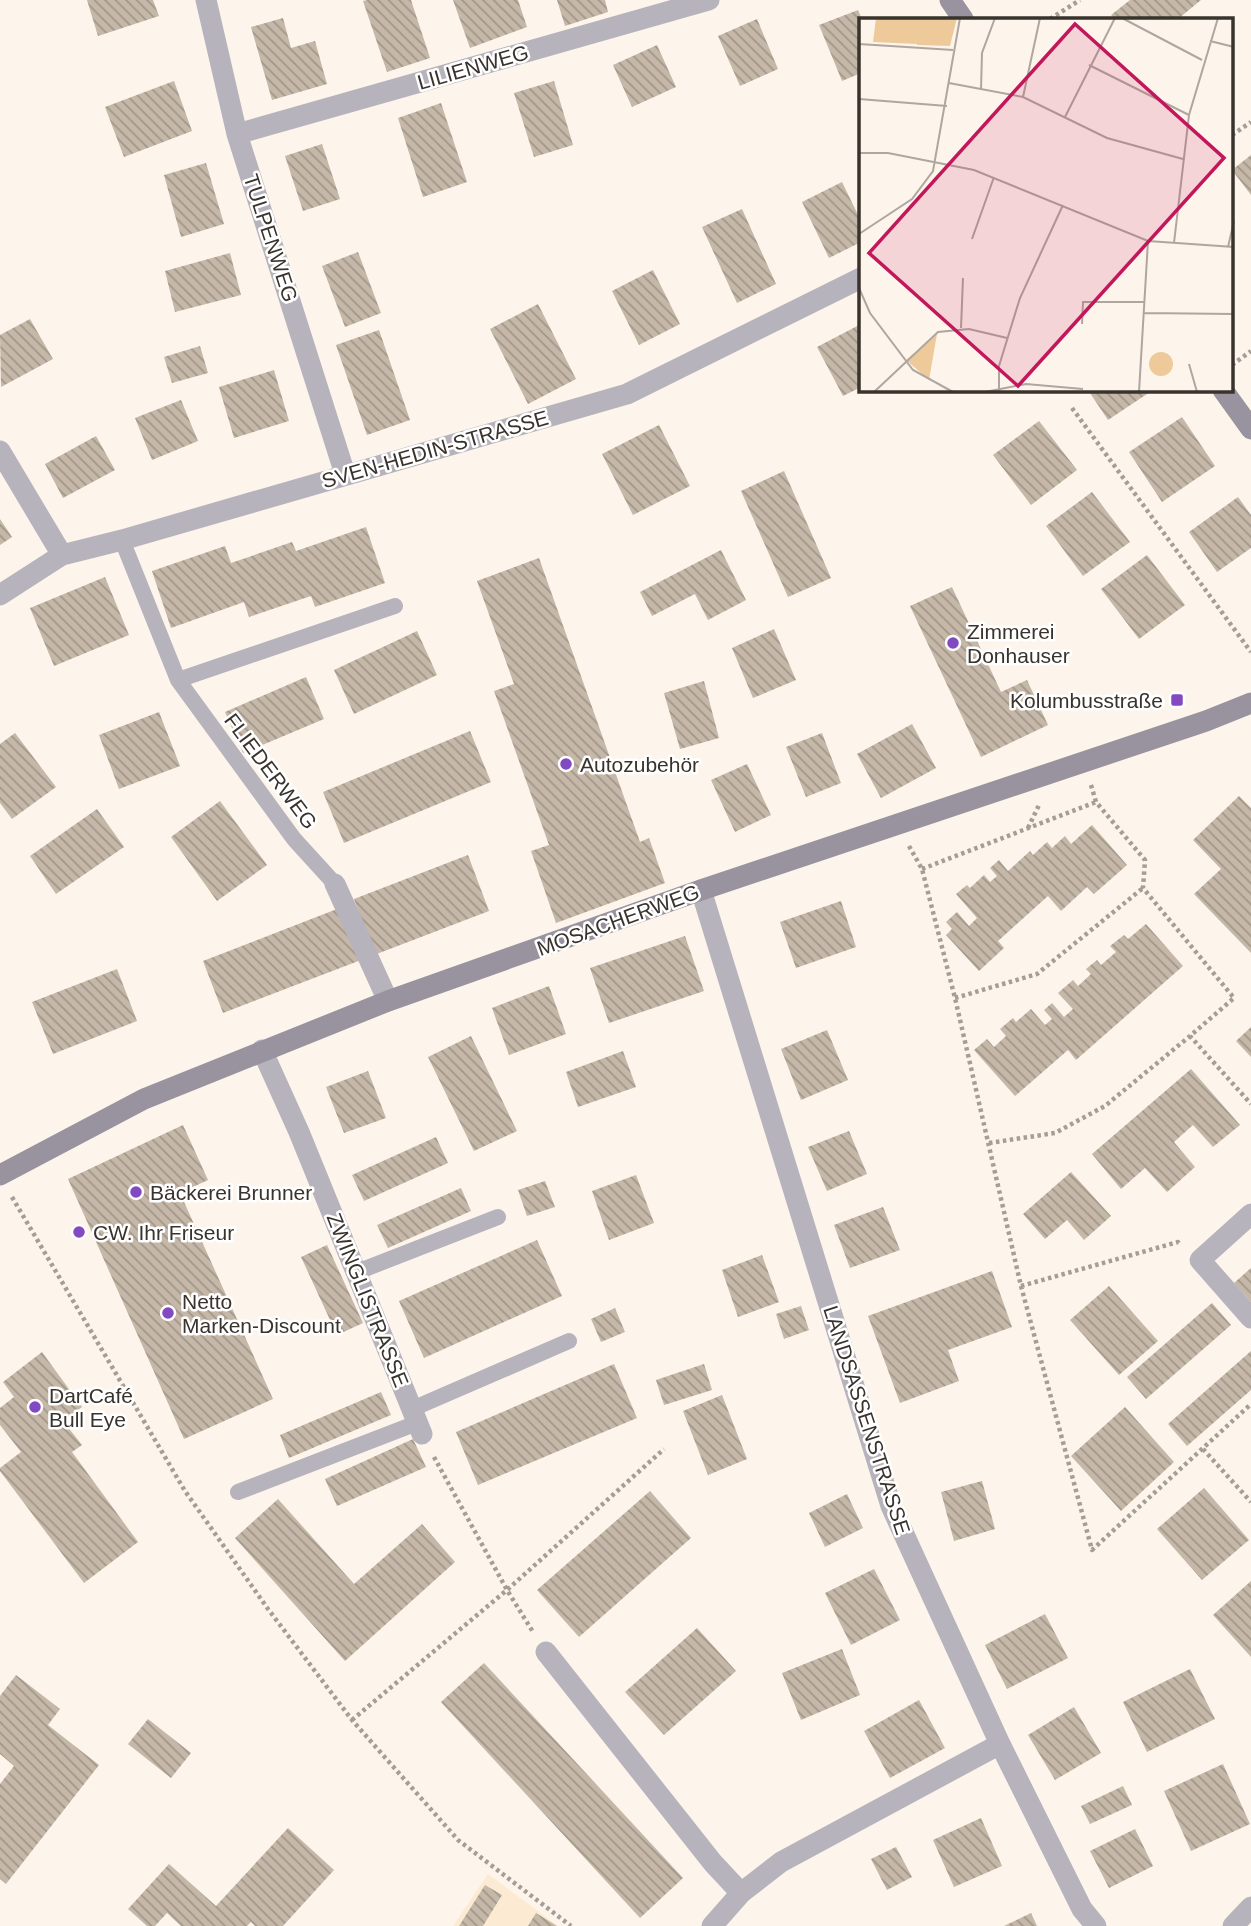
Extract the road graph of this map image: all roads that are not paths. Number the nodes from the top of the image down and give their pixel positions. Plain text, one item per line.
1 (206, 0) edge
2 (709, 0) edge
3 (950, 0) edge
4 (962, 18) edge
5 (237, 134) junction
6 (859, 279) edge
7 (1224, 392) edge
8 (1251, 429) edge
9 (0, 451) edge
10 (345, 474) junction
11 (122, 540) junction
12 (62, 555) junction
13 (0, 595) edge
14 (395, 606) dead end
15 (178, 680) junction
16 (1250, 706) edge
17 (335, 884) joint
18 (701, 890) junction
19 (388, 1001) junction
20 (262, 1050) junction
21 (4, 1183) edge
22 (1251, 1214) edge
23 (498, 1217) dead end
24 (357, 1272) junction
25 (1251, 1318) edge
26 (569, 1340) dead end
27 (417, 1422) junction
28 (238, 1492) dead end
29 (546, 1652) road end
30 (1000, 1744) junction
31 (741, 1893) junction
32 (1251, 1907) edge
33 (712, 1926) edge
34 (1096, 1926) edge
35 (1233, 1926) edge

1 - 5 street, TULPENWEG
2 - 5 street, LILIENWEG
3 - 4 street
5 - 10 street, TULPENWEG
6 - 10 street, SVEN-HEDIN-STRASSE
7 - 8 street
9 - 12 street
10 - 11 street, SVEN-HEDIN-STRASSE
11 - 12 street, SVEN-HEDIN-STRASSE
11 - 15 lane, FLIEDERWEG
12 - 13 street, SVEN-HEDIN-STRASSE
14 - 15 lane
15 - 17 lane, FLIEDERWEG
16 - 18 street, MOSACHERWEG
17 - 19 street
18 - 19 street, MOSACHERWEG
18 - 30 street, LANDSASSENSTRASSE
19 - 20 street, MOSACHERWEG
20 - 21 street, MOSACHERWEG
20 - 24 street, ZWINGLISTRASSE
22 - 25 street
23 - 24 lane
24 - 27 street, ZWINGLISTRASSE
26 - 27 lane
27 - 28 lane
29 - 31 street
30 - 31 street
30 - 34 street, LANDSASSENSTRASSE
31 - 33 street
32 - 35 street

